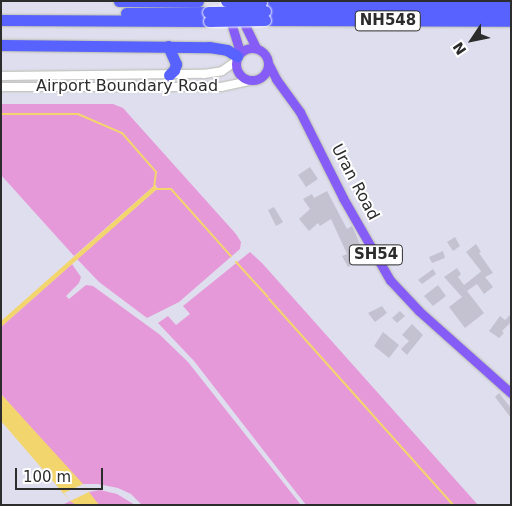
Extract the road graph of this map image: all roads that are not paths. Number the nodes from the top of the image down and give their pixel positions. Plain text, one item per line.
1 (119, 1) edge
2 (198, 1) edge
3 (225, 1) edge
4 (234, 1) edge
5 (511, 2) edge
6 (264, 11) edge
7 (511, 11) edge
8 (1, 20) edge
9 (511, 22) edge
10 (1, 45) edge
11 (168, 46) junction
12 (256, 48) junction
13 (237, 56) junction
14 (268, 63) junction
15 (169, 75) junction
16 (1, 76) edge
17 (255, 80) junction
18 (1, 87) edge
19 (282, 87) junction
20 (511, 393) edge

1 - 2 highway
3 - 6 highway, NH548, bridge
3 - 13 main road
4 - 12 main road
5 - 6 highway, NH548
6 - 7 highway, NH548
6 - 8 highway, NH548, bridge
6 - 9 highway, NH548
10 - 11 highway
11 - 13 highway
11 - 15 highway
12 - 13 main road
12 - 14 main road
13 - 15 street, Airport Boundary Road
13 - 17 main road
14 - 17 main road
14 - 19 main road, Uran Road
15 - 16 street, Airport Boundary Road
17 - 18 street, Airport Boundary Road
17 - 19 main road
19 - 20 main road, Uran Road / SH54

